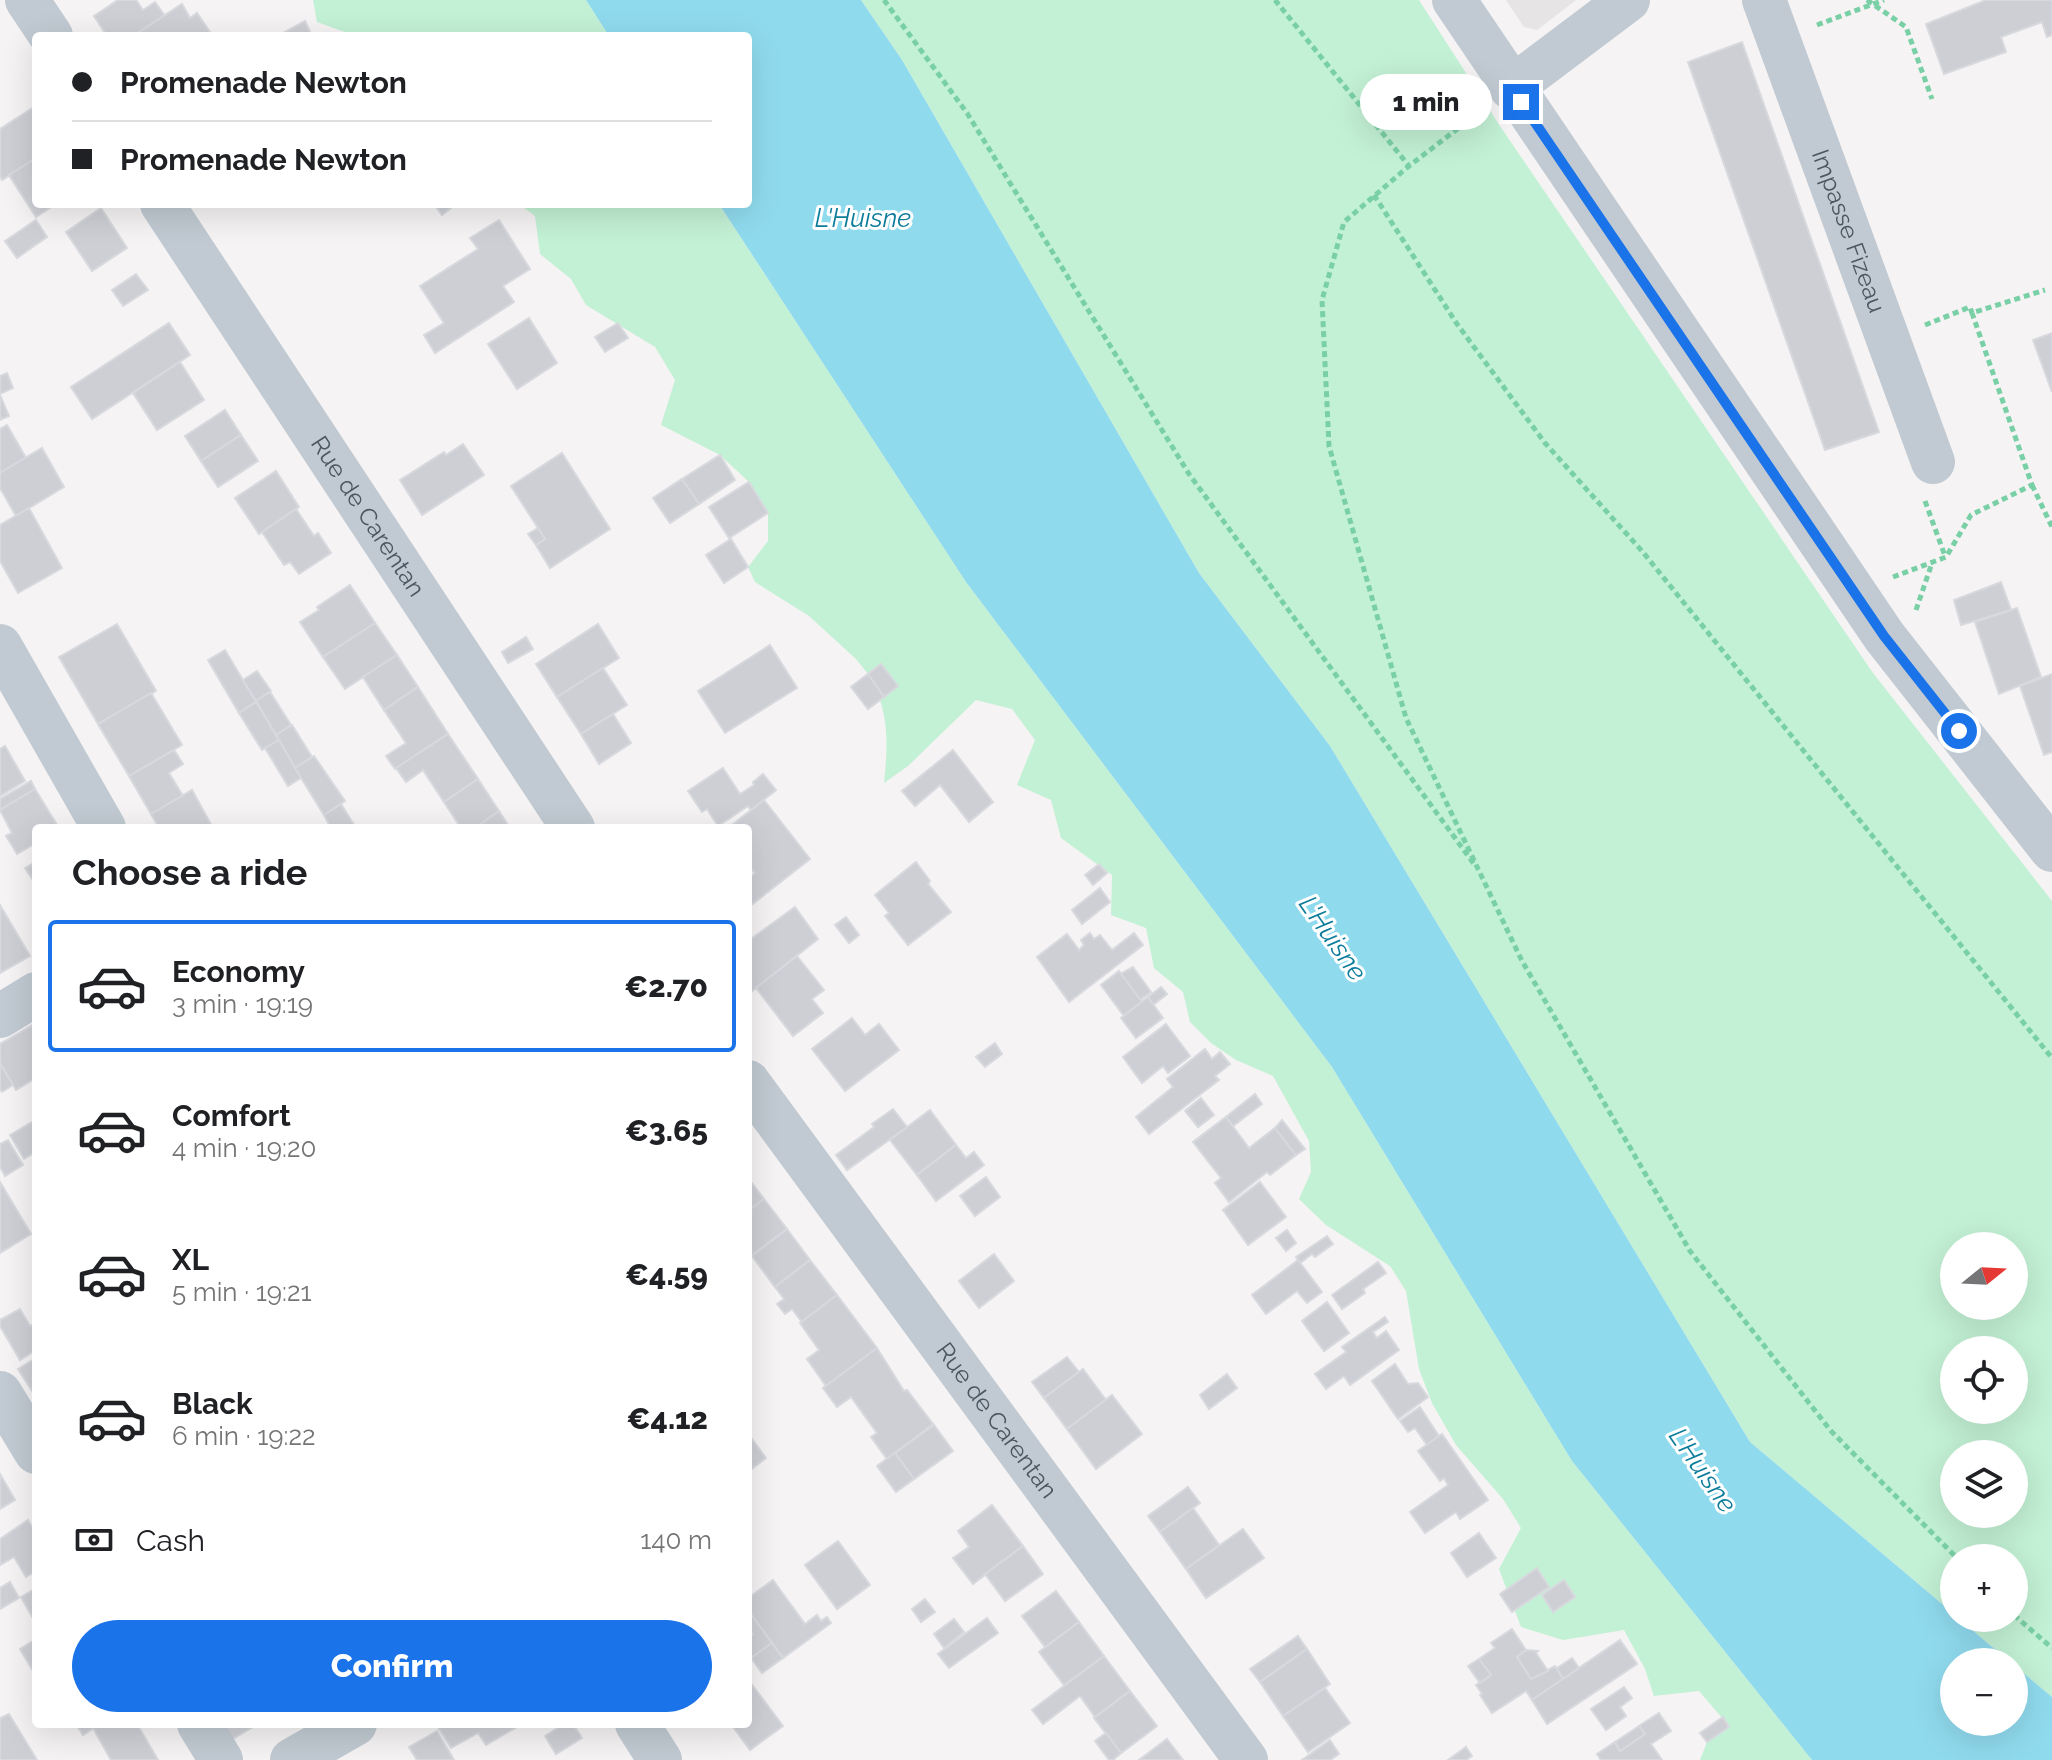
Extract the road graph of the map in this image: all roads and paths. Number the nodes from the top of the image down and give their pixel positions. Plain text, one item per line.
1 (27, 0) edge
2 (884, 0) edge
3 (1275, 0) edge
4 (1454, 0) edge
5 (1628, 0) edge
6 (1867, 0) edge
7 (1884, 0) edge
8 (1874, 4) junction
9 (1771, 20) edge
10 (48, 32) edge
11 (1511, 88) junction
12 (1932, 99) dead end
13 (1409, 166) junction
14 (1374, 195) junction
15 (165, 208) edge
16 (2045, 290) dead end
17 (1972, 313) junction
18 (1888, 338) junction
19 (1933, 462) joint
20 (2032, 485) junction
21 (2052, 527) edge
22 (1946, 557) junction
23 (1855, 592) junction
24 (0, 646) edge
25 (102, 824) edge
26 (570, 824) edge
27 (2052, 850) edge
28 (1482, 875) junction
29 (32, 996) edge
30 (0, 1016) edge
31 (2052, 1058) edge
32 (752, 1087) edge
33 (0, 1393) edge
34 (32, 1445) edge
35 (1943, 1544) edge
36 (2028, 1627) edge
37 (2052, 1648) edge
38 (201, 1728) edge
39 (348, 1728) edge
40 (640, 1728) edge
41 (221, 1760) edge
42 (292, 1760) edge
43 (660, 1760) edge
44 (1246, 1760) edge

1 - 10 street
2 - 28 path
3 - 13 path
4 - 11 street
5 - 11 street
6 - 8 path
7 - 8 path
8 - 9 path
8 - 12 path
9 - 18 street, Impasse Fizeau
11 - 13 path
11 - 23 street
13 - 14 path
14 - 28 path
14 - 31 path
15 - 26 street, Rue de Carentan
16 - 17 path
17 - 18 path
17 - 20 path
18 - 19 street, Impasse Fizeau
19 - 22 path
20 - 21 path
20 - 22 path
22 - 23 path
23 - 27 street
24 - 25 street
28 - 35 path
29 - 30 street
32 - 44 street, Rue de Carentan
33 - 34 street
36 - 37 path
38 - 41 street
39 - 42 street
40 - 43 street

